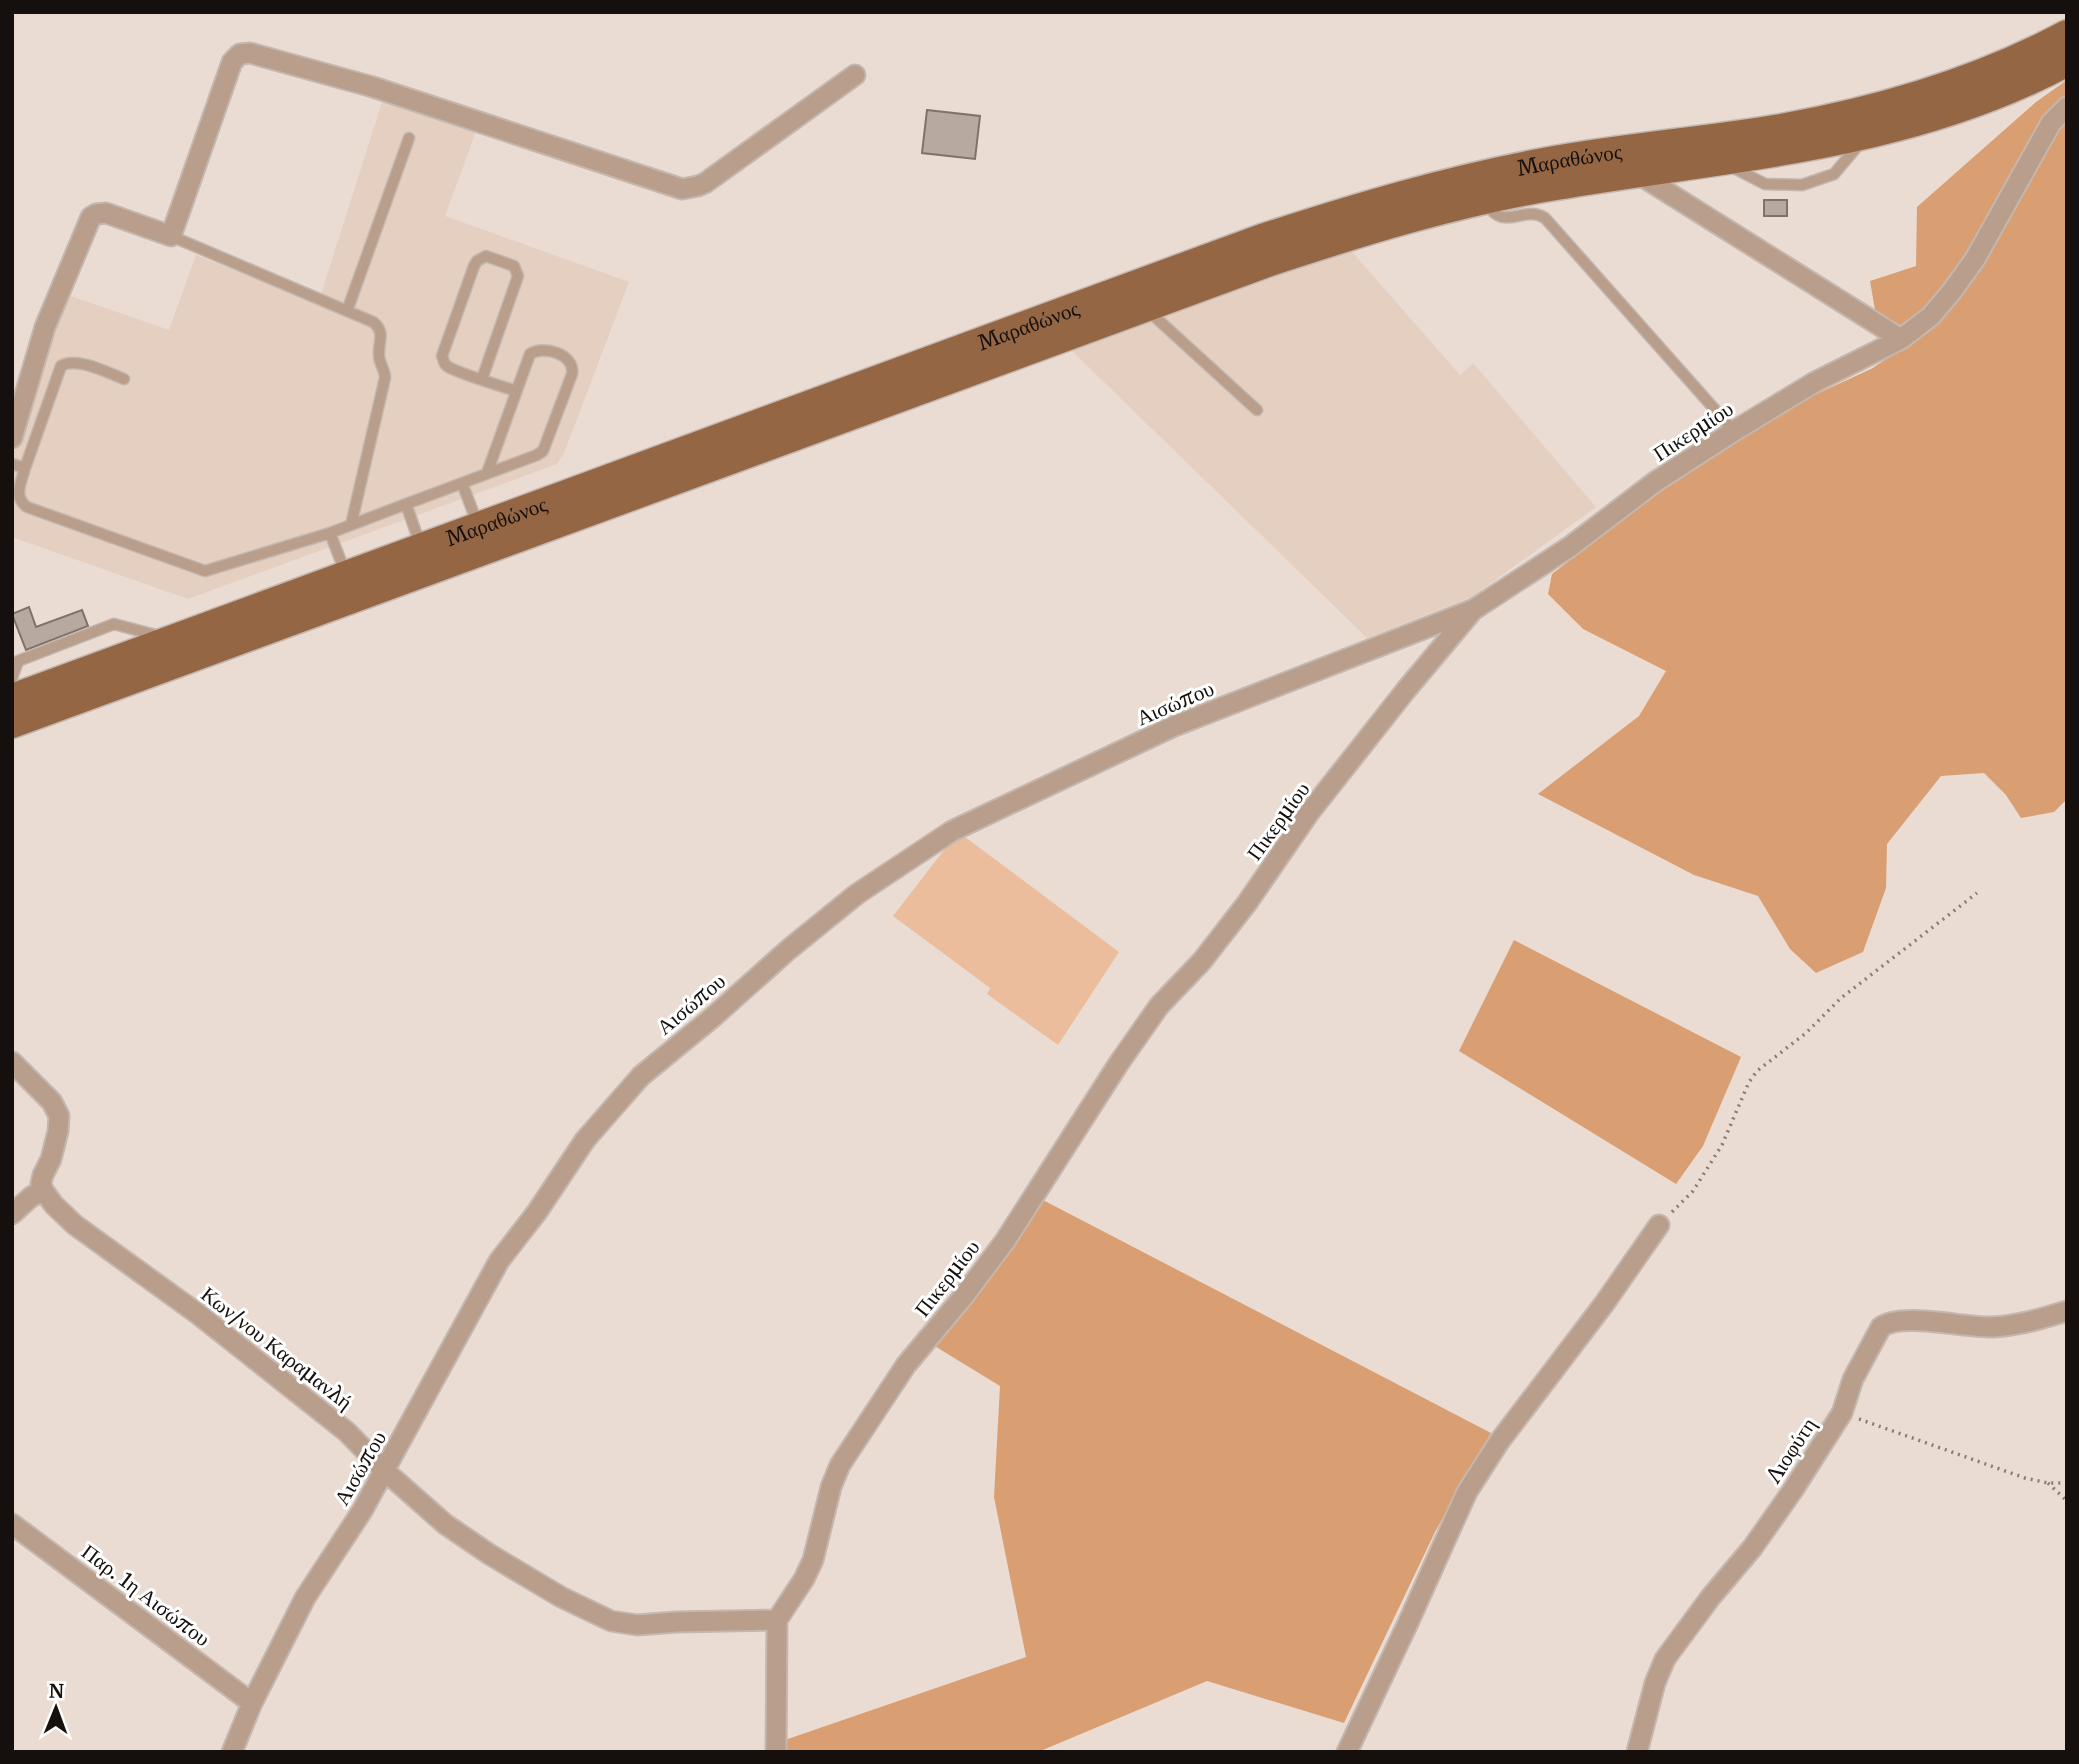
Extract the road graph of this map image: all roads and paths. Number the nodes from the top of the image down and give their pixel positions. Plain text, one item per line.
1 (2067, 35) edge
2 (2067, 61) edge
3 (855, 75) dead end
4 (2067, 107) edge
5 (410, 138) dead end
6 (1635, 172) junction
7 (1484, 199) junction
8 (172, 236) junction
9 (1148, 306) junction
10 (347, 311) junction
11 (1901, 339) junction
12 (124, 379) dead end
13 (482, 379) junction
14 (516, 391) junction
15 (1257, 410) dead end
16 (1734, 431) junction
17 (12, 438) edge
18 (12, 464) edge
19 (25, 468) junction
20 (487, 473) junction
21 (462, 483) junction
22 (406, 504) junction
23 (351, 525) junction
24 (479, 527) junction
25 (330, 533) junction
26 (421, 548) junction
27 (346, 576) junction
28 (1473, 610) junction
29 (173, 640) junction
30 (12, 678) edge
31 (12, 699) edge
32 (12, 723) edge
33 (1977, 893) dead end
34 (12, 1062) edge
35 (43, 1190) junction
36 (12, 1214) edge
37 (1659, 1225) joint
38 (2067, 1311) edge
39 (1842, 1413) junction
40 (385, 1471) junction
41 (2048, 1483) junction
42 (2067, 1483) edge
43 (2067, 1501) edge
44 (12, 1524) edge
45 (777, 1620) junction
46 (252, 1703) junction
47 (232, 1752) edge
48 (776, 1752) edge
49 (1347, 1752) edge
50 (1637, 1752) edge

1 - 24 main road, Μαραθώνος
2 - 6 main road, Μαραθώνος
3 - 8 street
4 - 11 street, Πικερμίου
5 - 10 lane
6 - 7 main road, Μαραθώνος
6 - 11 street
7 - 9 main road, Μαραθώνος
7 - 16 lane
8 - 10 lane
8 - 17 street
9 - 15 lane
9 - 32 main road, Μαραθώνος
10 - 23 lane
11 - 16 street, Πικερμίου
12 - 19 lane
13 - 13 lane
13 - 14 lane
14 - 20 lane
14 - 20 lane
16 - 28 street, Πικερμίου
18 - 19 lane
19 - 25 lane
20 - 21 lane
21 - 22 lane
21 - 24 lane
22 - 23 lane
22 - 26 lane
23 - 25 lane
24 - 26 main road, Μαραθώνος
25 - 27 lane
26 - 27 main road, Μαραθώνος
27 - 29 main road, Μαραθώνος
28 - 40 street, Αισώπου
28 - 45 street, Πικερμίου
29 - 30 lane
29 - 31 main road, Μαραθώνος
33 - 37 path
34 - 35 street
35 - 36 street
35 - 40 street, Κων/νου Καραμανλή
37 - 49 street
38 - 39 street, Λιοφύτη
39 - 41 path
39 - 50 street, Λιοφύτη
40 - 45 street, Κων/νου Καραμανλή
40 - 46 street, Αισώπου
41 - 42 path
41 - 43 path
44 - 46 street, Παρ. 1η Αισώπου
45 - 48 street
46 - 47 street, Αισώπου

